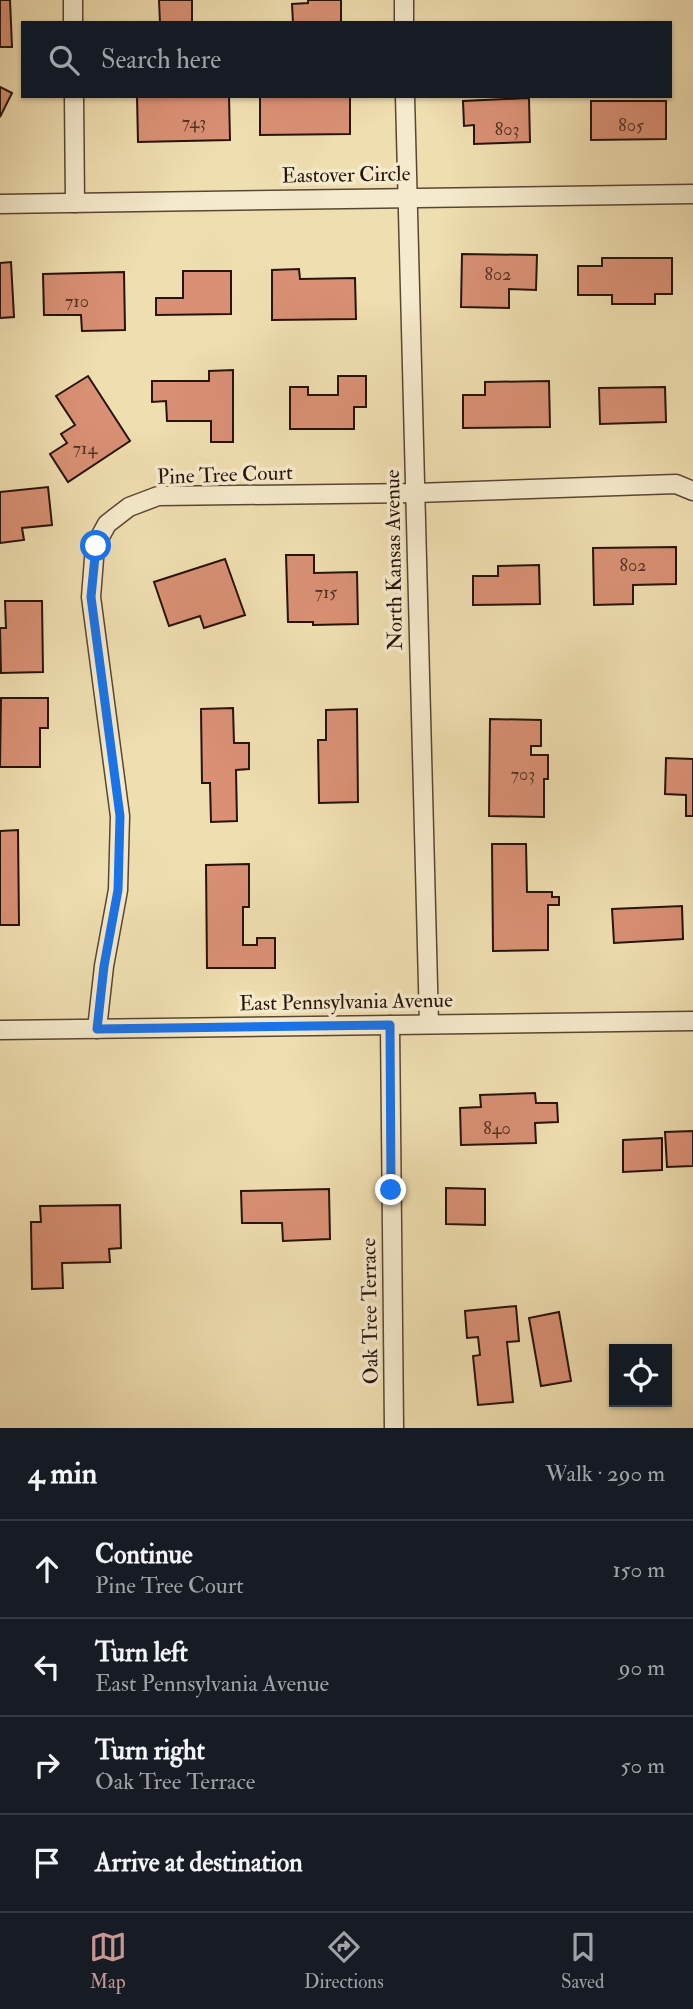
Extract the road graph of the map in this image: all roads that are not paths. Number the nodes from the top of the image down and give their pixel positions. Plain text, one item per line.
1 (73, 0) edge
2 (404, 0) edge
3 (74, 21) edge
4 (404, 21) edge
5 (74, 98) edge
6 (405, 98) edge
7 (693, 194) edge
8 (407, 197) junction
9 (75, 203) junction
10 (0, 204) edge
11 (693, 491) edge
12 (416, 493) junction
13 (693, 1021) edge
14 (429, 1024) junction
15 (390, 1025) junction
16 (97, 1029) junction
17 (0, 1030) edge
18 (394, 1428) edge

1 - 3 street
2 - 4 street
5 - 9 street
6 - 8 street, North Kansas Avenue
7 - 8 street, Eastover Circle
8 - 9 street, Eastover Circle
8 - 12 street, North Kansas Avenue
9 - 10 street, Eastover Circle
11 - 12 street, Pine Tree Court
12 - 14 street, North Kansas Avenue
12 - 16 street, Pine Tree Court
13 - 14 street, East Pennsylvania Avenue
14 - 15 street, East Pennsylvania Avenue
15 - 16 street, East Pennsylvania Avenue
15 - 18 street, Oak Tree Terrace
16 - 17 street, East Pennsylvania Avenue

